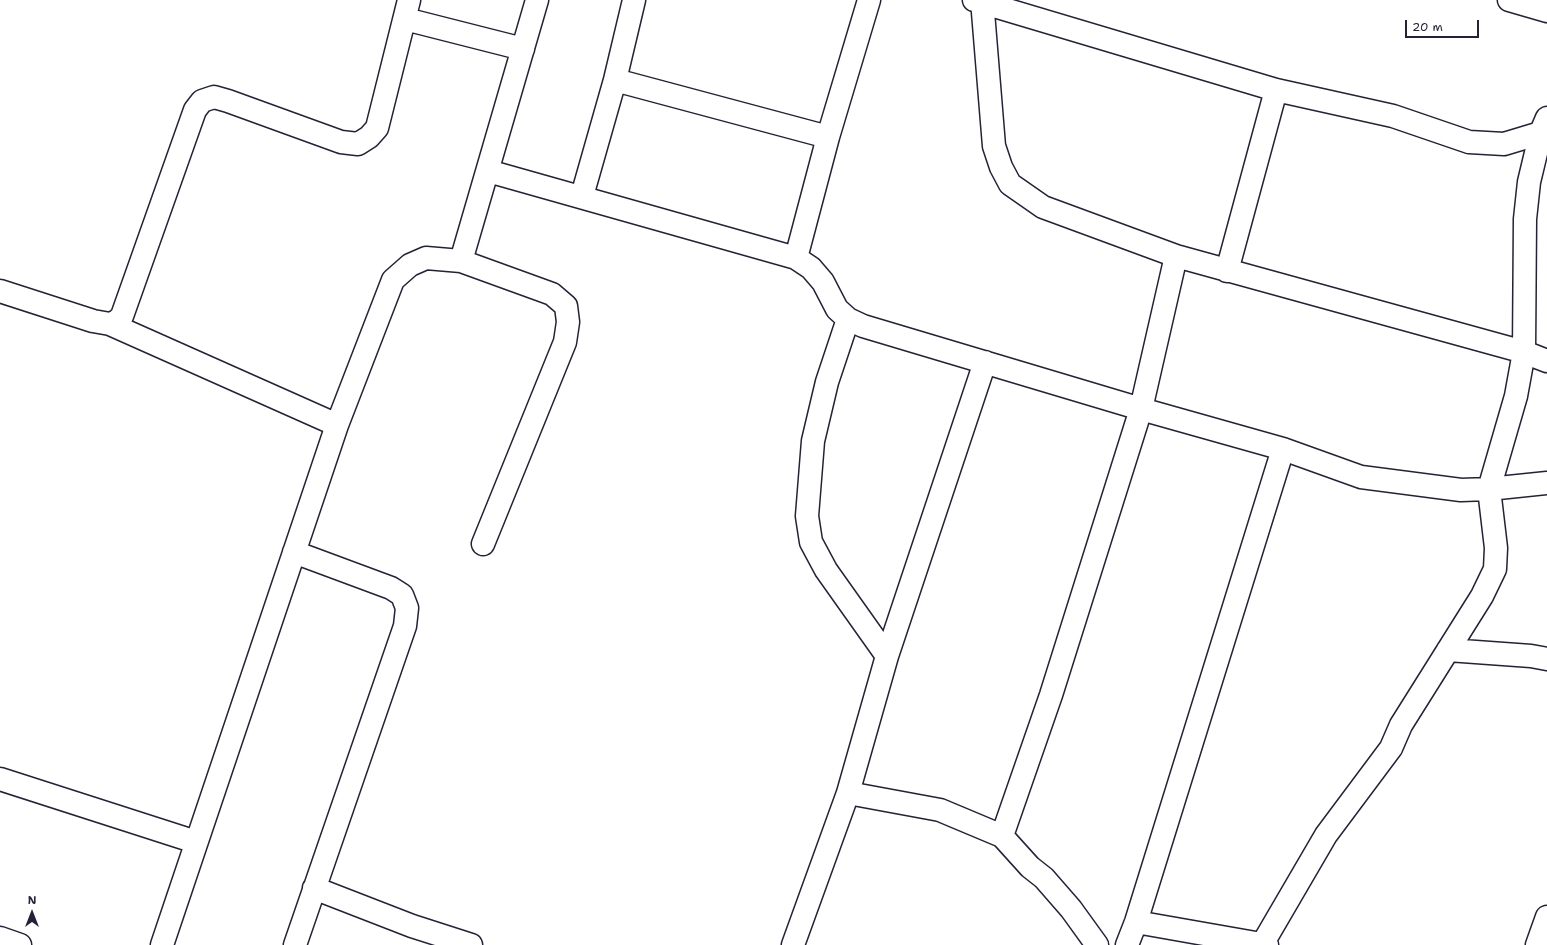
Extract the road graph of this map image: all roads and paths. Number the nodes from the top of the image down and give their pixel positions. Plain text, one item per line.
1 (537, 0) edge
2 (634, 0) edge
3 (869, 0) edge
4 (1509, 0) edge
5 (980, 1) edge
6 (407, 9) edge
7 (1547, 12) edge
8 (523, 49) junction
9 (615, 80) junction
10 (1276, 90) junction
11 (1545, 127) edge
12 (828, 137) junction
13 (488, 171) junction
14 (582, 196) junction
15 (1176, 256) junction
16 (796, 258) junction
17 (461, 261) junction
18 (1227, 271) junction
19 (0, 291) edge
20 (848, 319) junction
21 (110, 324) junction
22 (1524, 352) junction
23 (1547, 361) edge
24 (985, 362) junction
25 (1141, 409) junction
26 (337, 425) junction
27 (1283, 449) junction
28 (1547, 483) edge
29 (1488, 489) junction
30 (483, 544) dead end
31 (294, 552) junction
32 (1448, 650) junction
33 (887, 656) junction
34 (1547, 659) edge
35 (0, 779) edge
36 (848, 793) junction
37 (1002, 836) junction
38 (196, 842) junction
39 (314, 888) junction
40 (1547, 917) edge
41 (1136, 922) junction
42 (0, 938) edge
43 (1265, 944) edge
44 (20, 945) edge
45 (162, 945) edge
46 (295, 945) edge
47 (471, 945) edge
48 (792, 945) edge
49 (1097, 945) edge
50 (1127, 945) edge
51 (1537, 945) edge

1 - 8 street
2 - 9 street
3 - 12 street
4 - 7 street
5 - 10 street
5 - 15 street
6 - 8 street
6 - 21 street
8 - 13 street
9 - 12 street
9 - 14 street
10 - 11 street
10 - 18 street
11 - 22 street
12 - 16 street
13 - 14 street
13 - 17 street
14 - 16 street
15 - 18 street
15 - 25 street
16 - 20 street
17 - 26 street
17 - 30 street
18 - 22 street
19 - 21 street
20 - 24 street
20 - 33 street
21 - 26 street
22 - 23 street
22 - 29 street
24 - 25 street
24 - 33 street
25 - 27 street
25 - 37 street
26 - 31 street
27 - 29 street
27 - 41 street
28 - 29 street
29 - 32 street
31 - 38 street
31 - 39 street
32 - 34 street
32 - 43 street
33 - 36 street
35 - 38 street
36 - 37 street
36 - 48 street
37 - 49 street
38 - 45 street
39 - 46 street
39 - 47 street
40 - 51 street
41 - 43 street
41 - 50 street
42 - 44 street

